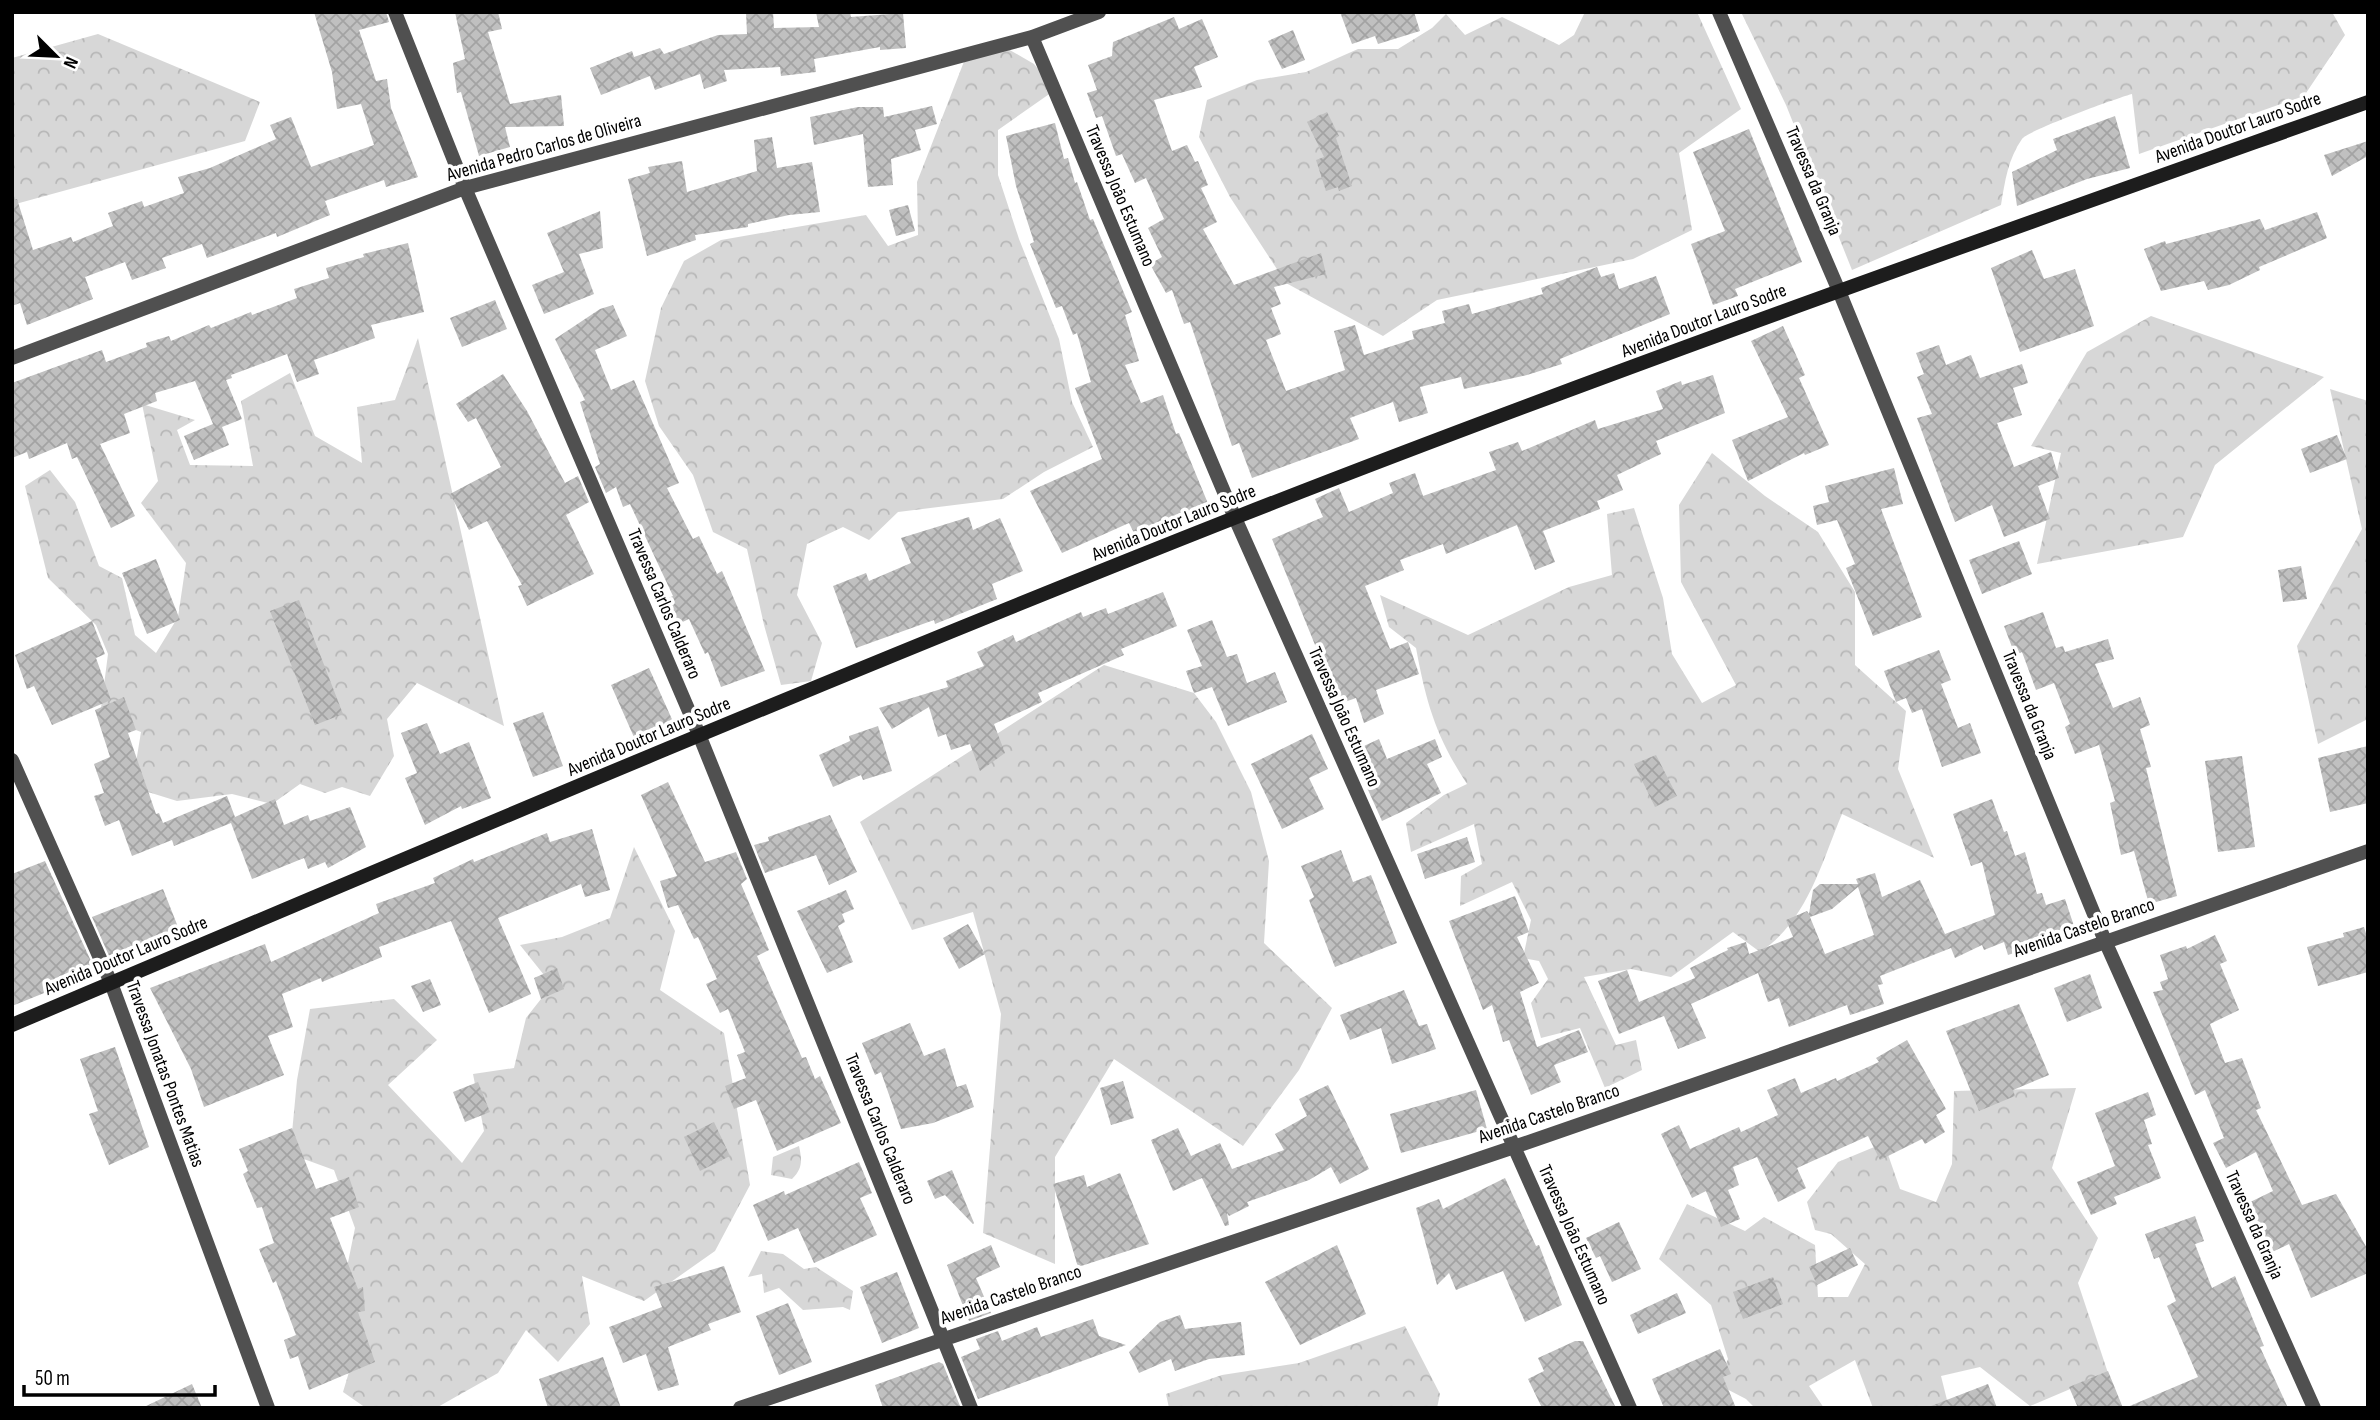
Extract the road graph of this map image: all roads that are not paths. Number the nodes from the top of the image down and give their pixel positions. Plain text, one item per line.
1 (395, 12) edge
2 (1098, 12) edge
3 (1719, 12) edge
4 (1032, 37) junction
5 (2368, 102) edge
6 (465, 188) junction
7 (1839, 291) junction
8 (12, 358) edge
9 (1235, 518) junction
10 (700, 737) junction
11 (12, 760) edge
12 (2368, 851) edge
13 (2105, 941) junction
14 (111, 983) junction
15 (12, 1024) edge
16 (1514, 1147) junction
17 (944, 1338) junction
18 (268, 1408) edge
19 (740, 1408) edge
20 (971, 1408) edge
21 (1630, 1408) edge
22 (2314, 1408) edge

1 - 6 street, Travessa Carlos Calderaro
2 - 4 street, Avenida Pedro Carlos de Oliveira
3 - 7 street, Travessa da Granja
4 - 6 street, Avenida Pedro Carlos de Oliveira
4 - 9 street, Travessa João Estumano
5 - 7 street, Avenida Doutor Lauro Sodre
6 - 8 street, Avenida Pedro Carlos de Oliveira
6 - 10 street, Travessa Carlos Calderaro
7 - 9 street, Avenida Doutor Lauro Sodre
7 - 13 street, Travessa da Granja
9 - 10 street, Avenida Doutor Lauro Sodre
9 - 16 street, Travessa João Estumano
10 - 14 street, Avenida Doutor Lauro Sodre
10 - 17 street, Travessa Carlos Calderaro
11 - 14 street, Travessa Jonatas Pontes Matias
12 - 13 street, Avenida Castelo Branco
13 - 16 street, Avenida Castelo Branco
13 - 22 street, Travessa da Granja
14 - 15 street, Avenida Doutor Lauro Sodre
14 - 18 street, Travessa Jonatas Pontes Matias
16 - 17 street, Avenida Castelo Branco
16 - 21 street, Travessa João Estumano
17 - 19 street, Avenida Castelo Branco
17 - 20 street, Travessa Carlos Calderaro

